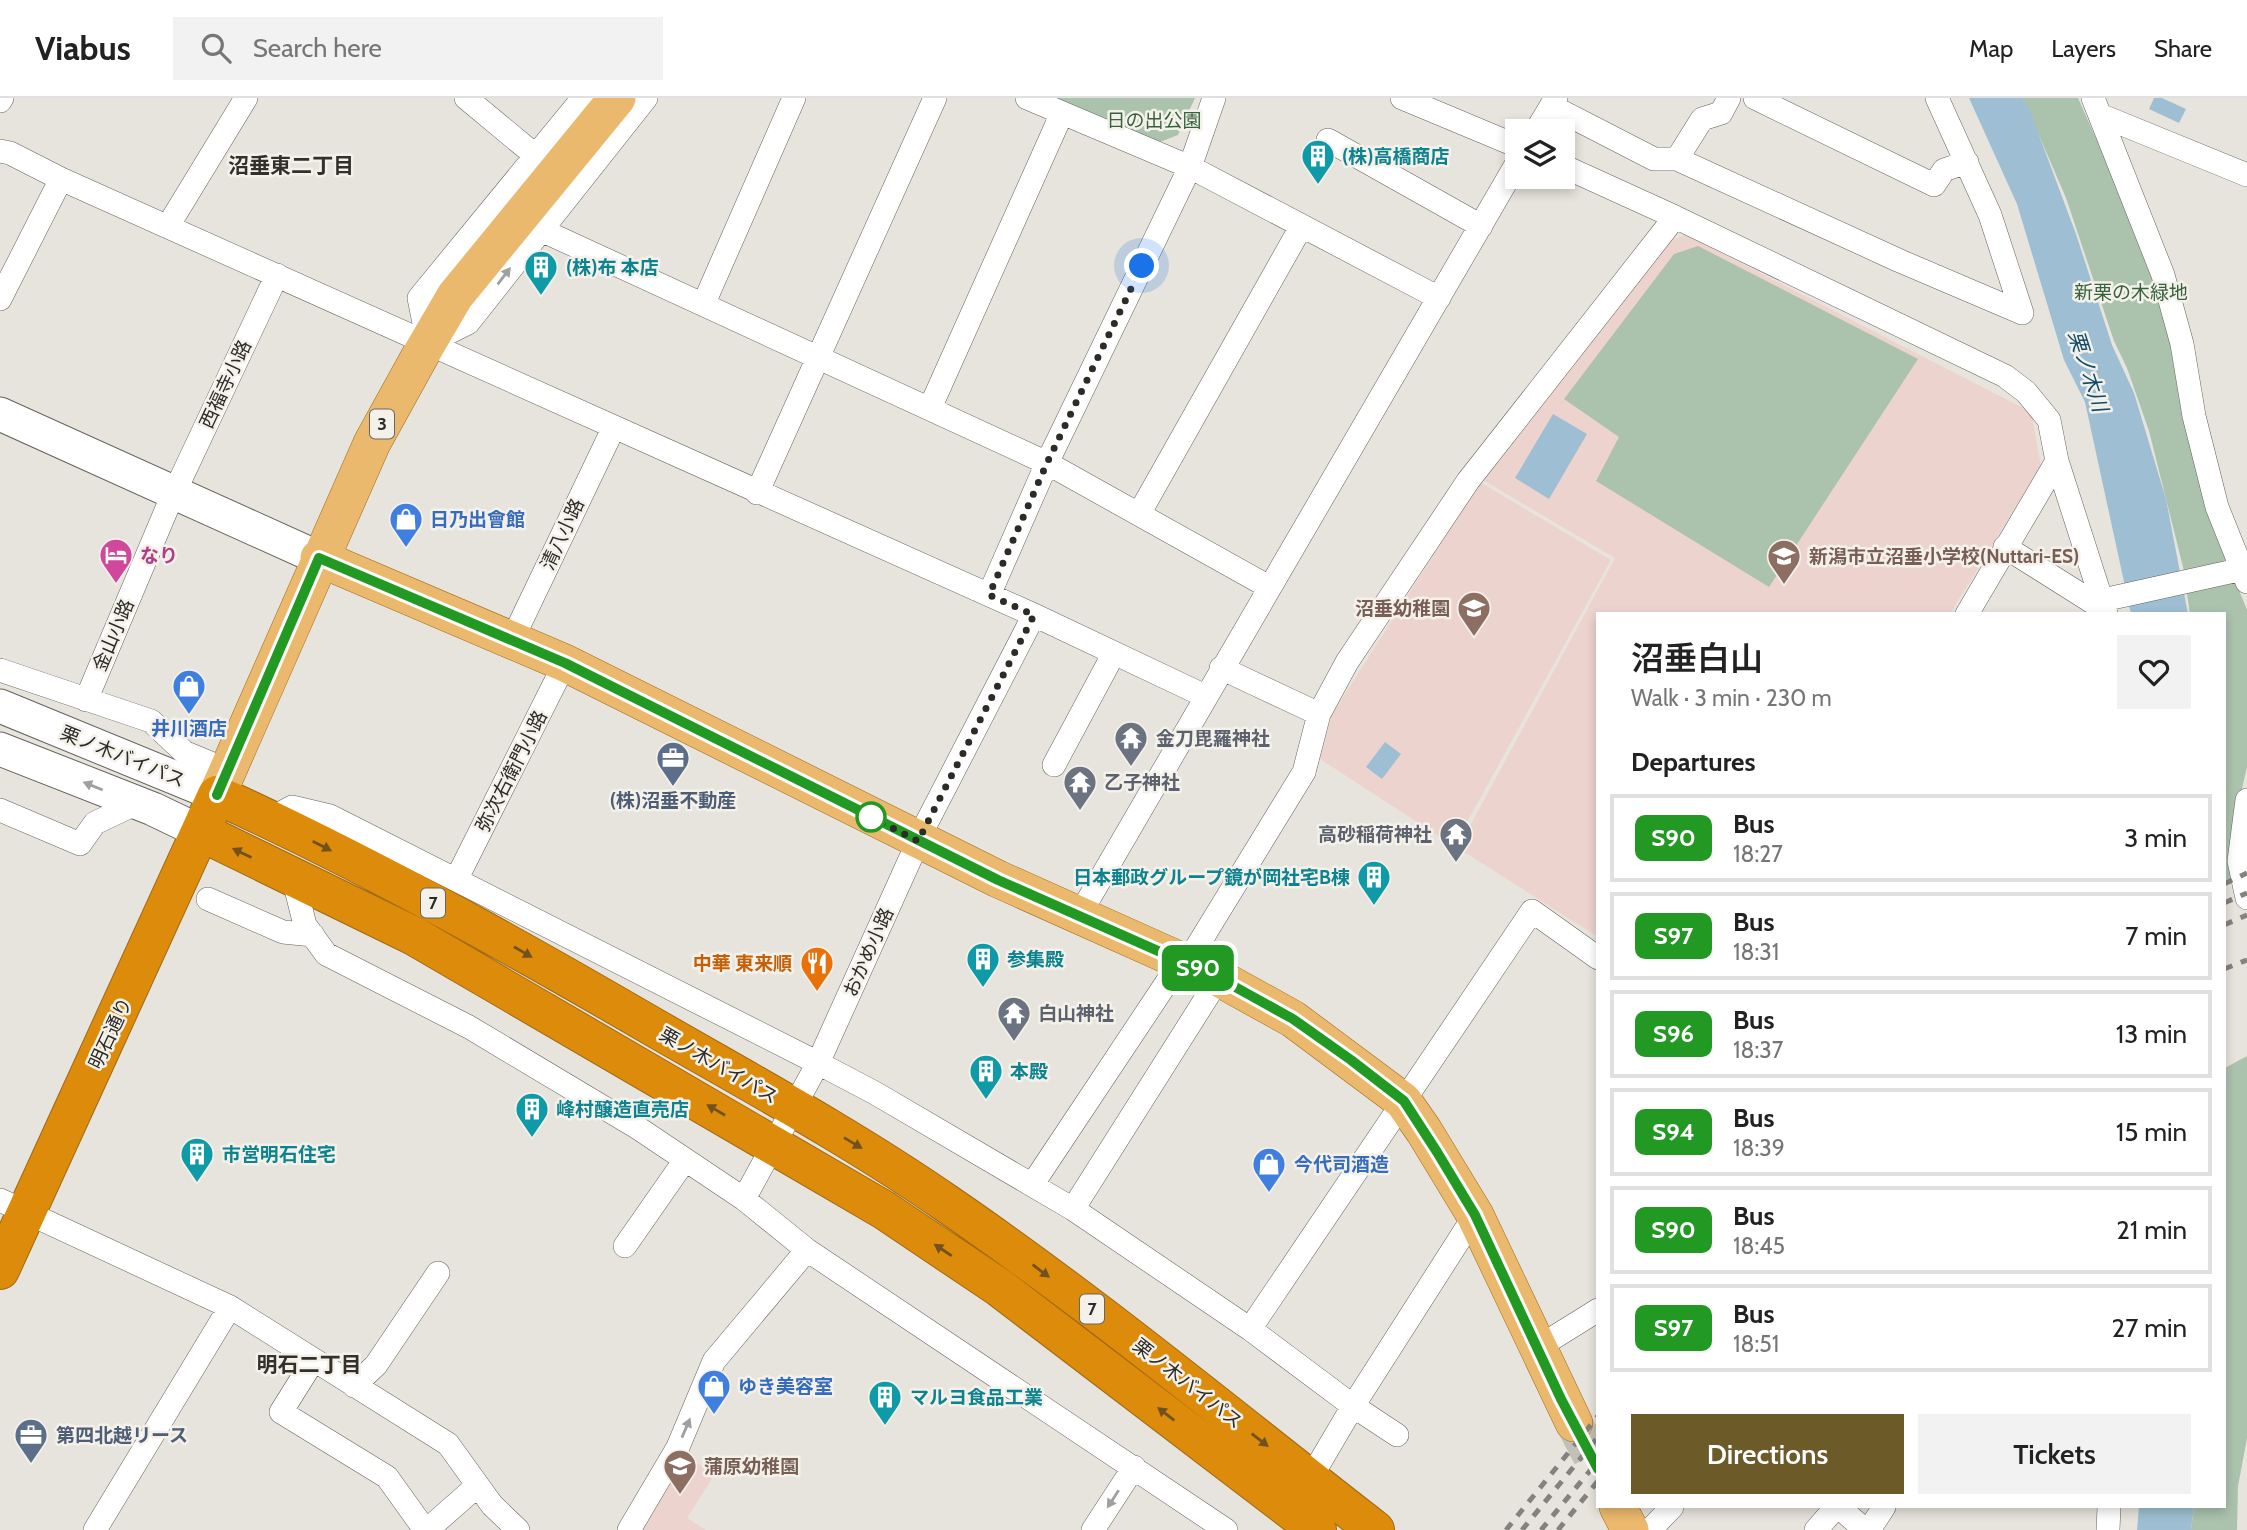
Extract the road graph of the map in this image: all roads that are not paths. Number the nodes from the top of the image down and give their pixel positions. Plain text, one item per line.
1 (246, 98) edge
2 (466, 98) edge
3 (583, 98) edge
4 (617, 98) edge
5 (646, 98) edge
6 (794, 98) edge
7 (934, 98) edge
8 (1027, 98) edge
9 (1214, 98) edge
10 (1402, 98) edge
11 (1729, 98) edge
12 (1755, 98) edge
13 (1937, 98) edge
14 (1553, 102) edge
15 (2097, 106) edge
16 (1062, 113) junction
17 (1542, 119) edge
18 (1328, 140) dead end
19 (1505, 141) edge
20 (0, 151) edge
21 (536, 156) junction
22 (1676, 159) junction
23 (1968, 162) junction
24 (1190, 167) junction
25 (1575, 171) edge
26 (2247, 175) edge
27 (61, 180) junction
28 (1505, 184) edge
29 (1675, 217) junction
30 (168, 226) junction
31 (1481, 226) junction
32 (1301, 227) junction
33 (540, 229) junction
34 (276, 275) junction
35 (1439, 298) junction
36 (0, 299) edge
37 (704, 303) junction
38 (428, 343) junction
39 (821, 358) junction
40 (930, 408) junction
41 (0, 414) edge
42 (613, 429) junction
43 (2057, 461) junction
44 (1047, 463) junction
45 (175, 494) junction
46 (757, 494) junction
47 (1139, 514) junction
48 (2005, 547) junction
49 (319, 558) junction
50 (2238, 575) edge
51 (1269, 587) junction
52 (989, 595) junction
53 (2106, 606) edge
54 (1967, 612) edge
55 (1034, 615) junction
56 (512, 640) junction
57 (1114, 653) junction
58 (565, 663) junction
59 (1221, 668) junction
60 (0, 670) edge
61 (1205, 696) junction
62 (86, 700) junction
63 (0, 706) edge
64 (1319, 714) junction
65 (0, 749) edge
66 (1054, 765) dead end
67 (222, 782) junction
68 (2247, 800) edge
69 (137, 803) junction
70 (1, 812) edge
71 (270, 819) junction
72 (201, 832) junction
73 (918, 841) junction
74 (293, 877) junction
75 (457, 878) junction
76 (2247, 898) edge
77 (208, 899) dead end
78 (1080, 914) junction
79 (313, 935) junction
80 (1596, 957) edge
81 (1193, 971) junction
82 (818, 1063) junction
83 (1404, 1101) junction
84 (795, 1108) junction
85 (775, 1144) junction
86 (685, 1160) junction
87 (1032, 1185) junction
88 (744, 1199) junction
89 (13, 1207) edge
90 (1073, 1209) junction
91 (1475, 1215) junction
92 (625, 1246) dead end
93 (807, 1250) junction
94 (0, 1270) edge
95 (438, 1273) dead end
96 (230, 1307) junction
97 (1596, 1311) edge
98 (1250, 1329) junction
99 (1537, 1348) junction
100 (313, 1361) junction
101 (354, 1386) junction
102 (1353, 1406) junction
103 (1574, 1423) tunnel mouth
104 (1397, 1435) dead end
105 (1134, 1467) junction
106 (1310, 1479) junction
107 (477, 1486) junction
108 (1619, 1508) edge
109 (1671, 1508) edge
110 (1836, 1508) edge
111 (1838, 1508) edge
112 (1883, 1508) edge
113 (2109, 1508) edge
114 (95, 1530) edge
115 (426, 1530) edge
116 (518, 1530) edge
117 (629, 1530) edge
118 (1093, 1530) edge
119 (1226, 1530) edge
120 (1317, 1530) edge
121 (1375, 1530) edge
122 (1630, 1530) edge
123 (1650, 1530) edge
124 (1816, 1530) edge
125 (1867, 1530) edge
126 (2108, 1530) edge

1 - 30 street
2 - 21 street
3 - 21 street
4 - 38 main road, 3
5 - 33 street
6 - 37 street
7 - 39 street
8 - 16 street
9 - 24 street
10 - 19 street
11 - 22 street
12 - 23 street
13 - 23 street
14 - 17 street
14 - 22 street
15 - 26 street
15 - 50 street
16 - 24 street
16 - 40 street
18 - 31 street
20 - 27 street
21 - 38 street
22 - 23 street
24 - 32 street
24 - 44 street
25 - 29 street
27 - 30 street
27 - 36 street
28 - 31 street
29 - 43 street
29 - 64 street
30 - 34 street
31 - 35 street
32 - 35 street
32 - 47 street
33 - 37 street
38 -> 33 street
34 - 38 street
34 - 45 street, 西福寺小路
35 - 51 street
37 - 39 street
38 - 42 street
38 - 49 main road, 3
39 - 40 street
39 - 46 street
40 - 44 street
41 - 45 main road
42 - 46 street
42 - 56 street, 清八小路
43 - 48 street
43 - 53 street
44 - 47 street
44 - 52 street
45 - 49 main road
45 - 62 street, 金山小路
46 - 52 street
47 - 51 street
48 - 53 street
48 - 54 street
49 - 56 main road
49 - 67 main road, 3
50 - 53 street
51 - 59 street
52 - 55 street
55 - 57 street
55 - 73 street, おかめ小路
56 - 58 main road
57 - 61 street
57 - 66 street
58 - 73 main road
58 - 75 street, 弥次右衛門小路
59 - 61 street
59 - 64 street
60 - 62 street
61 - 78 street
62 - 67 street
63 - 67 main road, 栗ノ木バイパス
64 - 81 street
69 -> 65 main road, 栗ノ木バイパス
67 - 71 highway, 栗ノ木バイパス / 7
67 - 72 highway, 明石通り
68 - 76 street
69 - 70 street
69 - 72 main road, 栗ノ木バイパス
71 - 75 street
71 -> 84 highway, 栗ノ木バイパス / 7
74 -> 72 highway, 栗ノ木バイパス / 7
72 - 89 highway, 明石通り
73 - 78 main road
73 - 82 street, おかめ小路
74 - 79 street
85 -> 74 highway, 栗ノ木バイパス / 7
75 - 82 street
77 - 79 street
78 - 81 main road
79 - 86 street
80 - 83 street
81 - 83 main road
81 - 87 street
81 - 90 street
82 - 84 street, おかめ小路
82 - 87 street
83 - 91 main road
83 - 98 street
84 - 85 street, おかめ小路
84 -> 106 highway, 栗ノ木バイパス / 7
85 - 88 street, おかめ小路
120 -> 85 highway, 栗ノ木バイパス / 7
86 - 88 street
86 - 92 street
87 - 90 street
88 - 93 street
89 - 94 highway, 明石通り
89 - 96 street
90 - 98 street
91 - 99 main road
91 - 102 street
93 - 105 street
117 -> 93 street
95 - 101 street
96 - 100 street
96 - 114 street
97 - 99 street
98 - 102 street
99 - 103 main road
100 - 101 street
100 - 115 street
101 - 107 street
102 - 104 street
102 - 106 street
105 -> 118 street
105 - 119 street
106 - 121 highway, 栗ノ木バイパス / 7
107 - 115 street
107 - 116 street
108 - 122 main road
109 - 123 street
110 - 124 street
111 - 125 street
112 - 125 street
113 - 126 street

